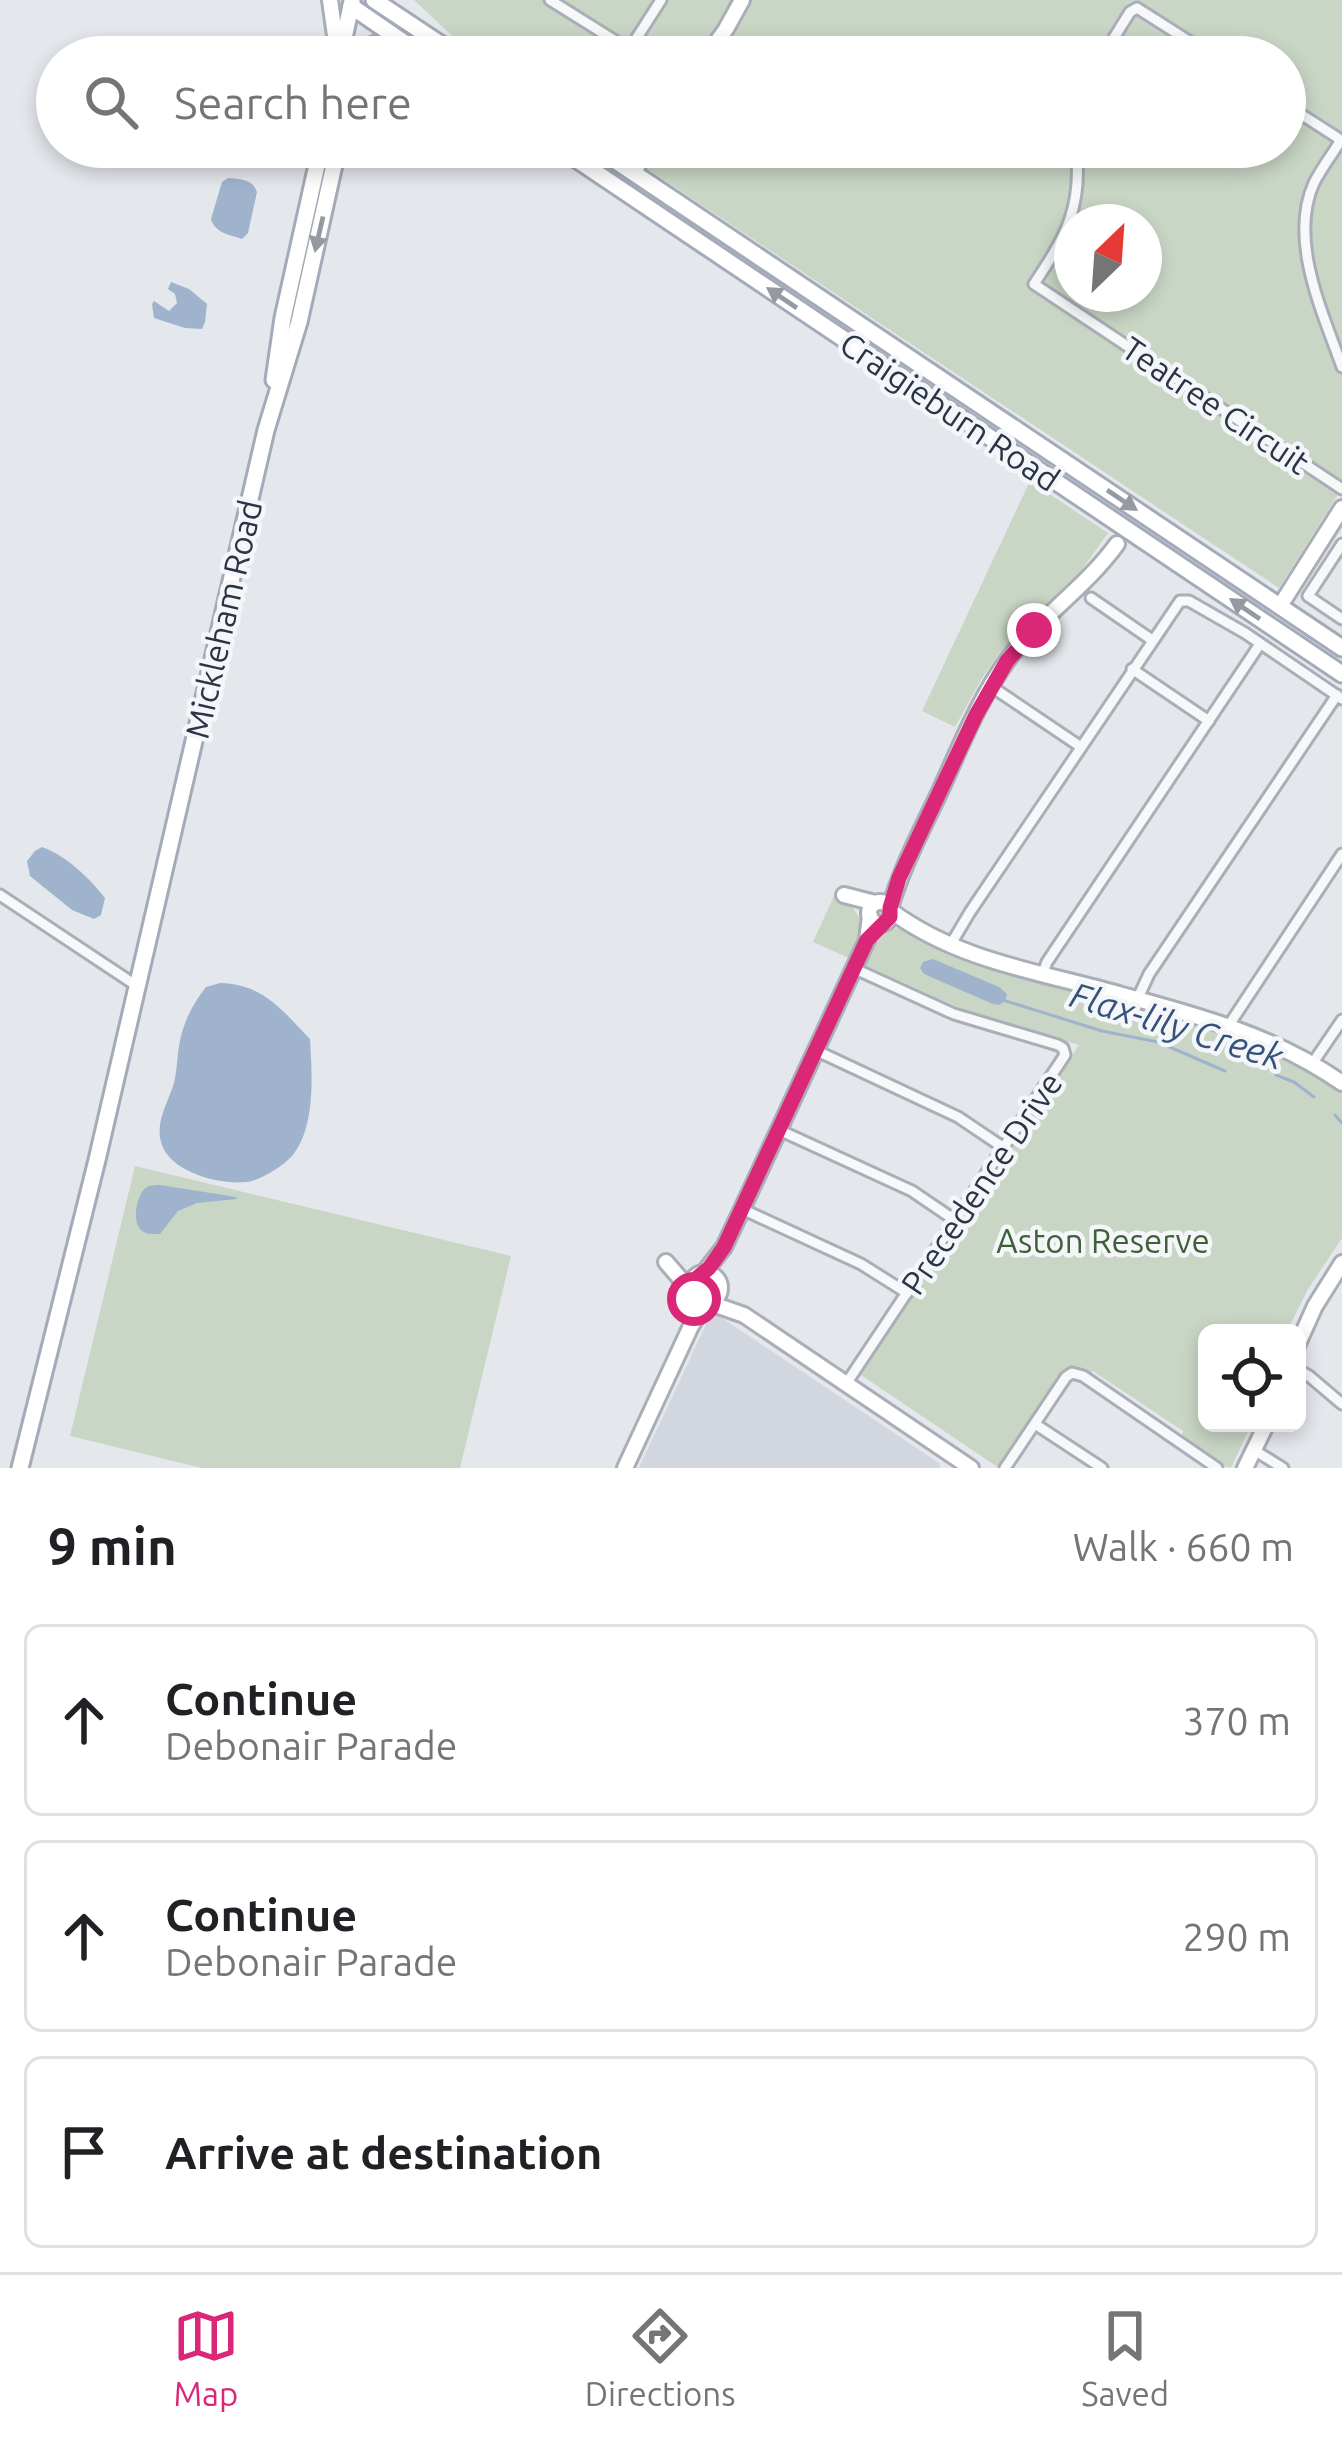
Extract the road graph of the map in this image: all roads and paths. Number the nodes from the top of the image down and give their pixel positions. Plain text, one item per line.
1 (330, 0) edge
2 (373, 0) edge
3 (550, 0) edge
4 (661, 0) edge
5 (742, 0) edge
6 (348, 2) edge
7 (568, 4) edge
8 (391, 6) edge
9 (368, 18) junction
10 (336, 36) edge
11 (342, 36) edge
12 (364, 36) edge
13 (395, 36) edge
14 (432, 36) edge
15 (610, 36) edge
16 (638, 36) edge
17 (721, 36) edge
18 (1115, 36) edge
19 (1181, 36) edge
20 (1306, 118) edge
21 (315, 168) edge
22 (333, 168) edge
23 (589, 168) edge
24 (627, 168) edge
25 (636, 168) edge
26 (1078, 168) edge
27 (633, 172) junction
28 (1342, 367) edge
29 (266, 430) junction
30 (1342, 489) edge
31 (1342, 508) edge
32 (1116, 522) junction
33 (1138, 537) junction
34 (1117, 544) junction
35 (1342, 544) edge
36 (1091, 598) dead end
37 (1280, 606) junction
38 (1342, 619) edge
39 (1152, 640) junction
40 (1260, 644) junction
41 (1342, 648) edge
42 (1132, 670) junction
43 (1342, 674) edge
44 (992, 687) junction
45 (1340, 697) edge
46 (1209, 721) junction
47 (1081, 747) junction
48 (1342, 854) edge
49 (841, 893) dead end
50 (0, 895) edge
51 (880, 912) junction
52 (951, 944) junction
53 (853, 968) junction
54 (1042, 977) junction
55 (137, 986) junction
56 (1137, 1000) junction
57 (1342, 1020) edge
58 (1229, 1025) junction
59 (815, 1050) junction
60 (1312, 1064) junction
61 (1342, 1083) edge
62 (779, 1130) junction
63 (1004, 1148) junction
64 (97, 1160) junction
65 (742, 1209) junction
66 (956, 1221) junction
67 (724, 1247) junction
68 (1342, 1263) edge
69 (701, 1274) junction
70 (720, 1284) junction
71 (907, 1293) junction
72 (700, 1299) junction
73 (744, 1315) junction
74 (1306, 1327) edge
75 (1306, 1374) edge
76 (846, 1384) junction
77 (1342, 1404) edge
78 (1035, 1424) junction
79 (1263, 1432) edge
80 (1255, 1450) junction
81 (962, 1465) edge
82 (20, 1468) edge
83 (626, 1468) edge
84 (1005, 1468) edge
85 (1102, 1468) edge
86 (1217, 1468) edge
87 (1245, 1468) edge
88 (1282, 1468) edge

1 - 10 street
2 - 8 main road
2 - 9 main road
3 - 7 street
4 - 16 street
5 - 17 street
6 - 9 main road
6 - 11 main road
7 - 15 street
8 - 14 main road
9 - 12 main road
9 - 13 main road
18 - 19 street
20 - 28 street
21 - 29 main road, Mickleham Road
22 -> 29 main road, Mickleham Road
32 -> 23 main road, Craigieburn Road
24 - 27 main road, Craigieburn Road
25 - 27 street
26 - 30 street, Teatree Circuit
27 -> 37 main road, Craigieburn Road
29 - 55 main road, Mickleham Road
31 - 37 street
32 - 33 main road, Craigieburn Road
32 - 34 street
33 - 34 street
43 -> 33 main road, Craigieburn Road
34 - 44 street
35 - 38 street
36 - 39 street
37 - 41 main road, Craigieburn Road
39 - 40 street
39 - 42 street
40 - 45 street
40 - 46 street
42 - 46 street
42 - 47 street
44 - 47 street
44 - 51 street
45 - 56 street
46 - 54 street
47 - 52 street
48 - 58 street
49 - 51 street
50 - 55 street
51 - 52 street
51 - 53 street
52 - 54 street
53 - 59 street
53 - 63 street, Precedence Drive
54 - 56 street
55 - 64 main road, Mickleham Road
55 - 64 main road, Mickleham Road
56 - 58 street
57 - 60 street
58 - 60 street
59 - 62 street
59 - 63 street
60 - 61 street
62 - 65 street
62 - 66 street
63 - 66 street, Precedence Drive
64 - 82 main road, Mickleham Road
65 - 67 street
65 - 71 street
66 - 71 street, Precedence Drive
67 - 69 street
67 - 70 street
68 - 74 street
69 - 70 street
69 - 72 street
69 - 72 street
70 - 72 street
70 - 73 street
71 - 76 street, Precedence Drive
72 - 73 street
72 - 83 street
73 - 76 street
75 - 77 street
76 - 81 street
78 - 84 street
78 - 85 street
78 - 86 street
79 - 80 street
80 - 87 street
80 - 88 street

